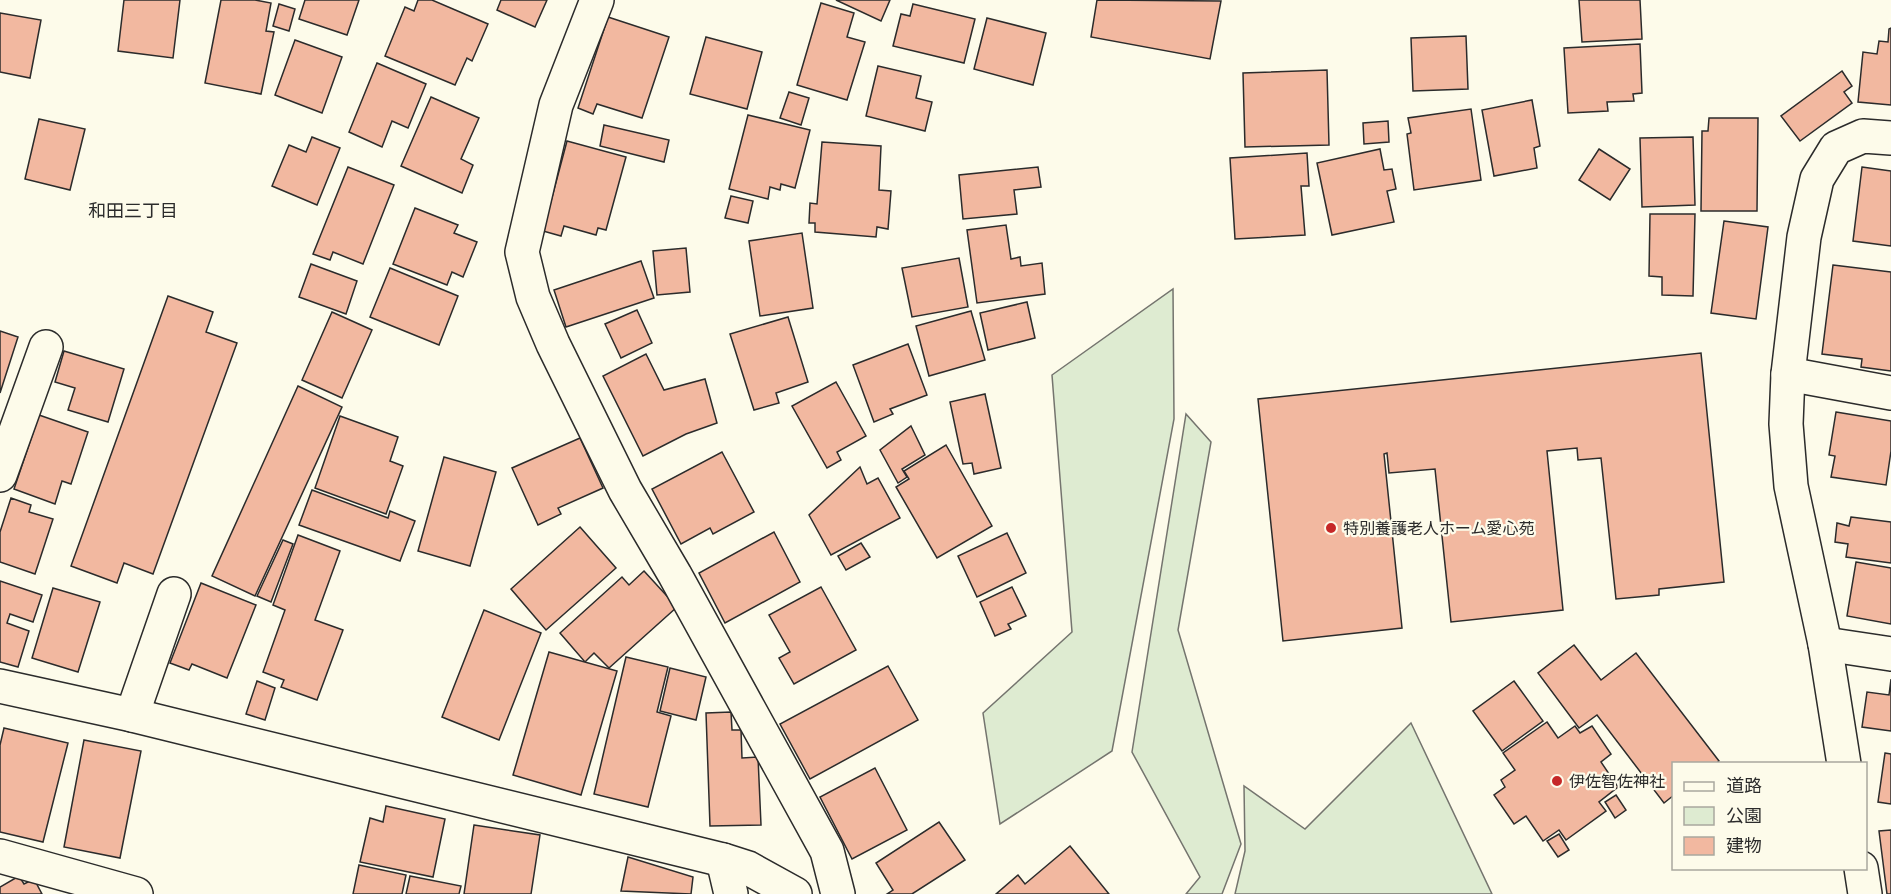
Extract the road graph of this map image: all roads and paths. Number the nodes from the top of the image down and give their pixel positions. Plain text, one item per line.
1 (597, 0) edge
2 (1891, 138) edge
3 (46, 347) dead end
4 (1788, 374) junction
5 (1891, 393) edge
6 (0, 475) edge
7 (174, 594) dead end
8 (1825, 644) junction
9 (1891, 654) edge
10 (0, 686) edge
11 (132, 715) junction
12 (1844, 762) edge
13 (0, 856) edge
14 (723, 860) junction
15 (1861, 870) edge
16 (136, 894) edge
17 (731, 894) edge
18 (795, 894) edge
19 (838, 894) edge
20 (1865, 894) edge

1 - 19 street
2 - 4 street
3 - 6 street
4 - 5 street
4 - 8 street
7 - 11 street
8 - 9 street
8 - 12 street
10 - 11 street
11 - 14 street
13 - 16 street
14 - 17 street
14 - 18 street
15 - 20 street

